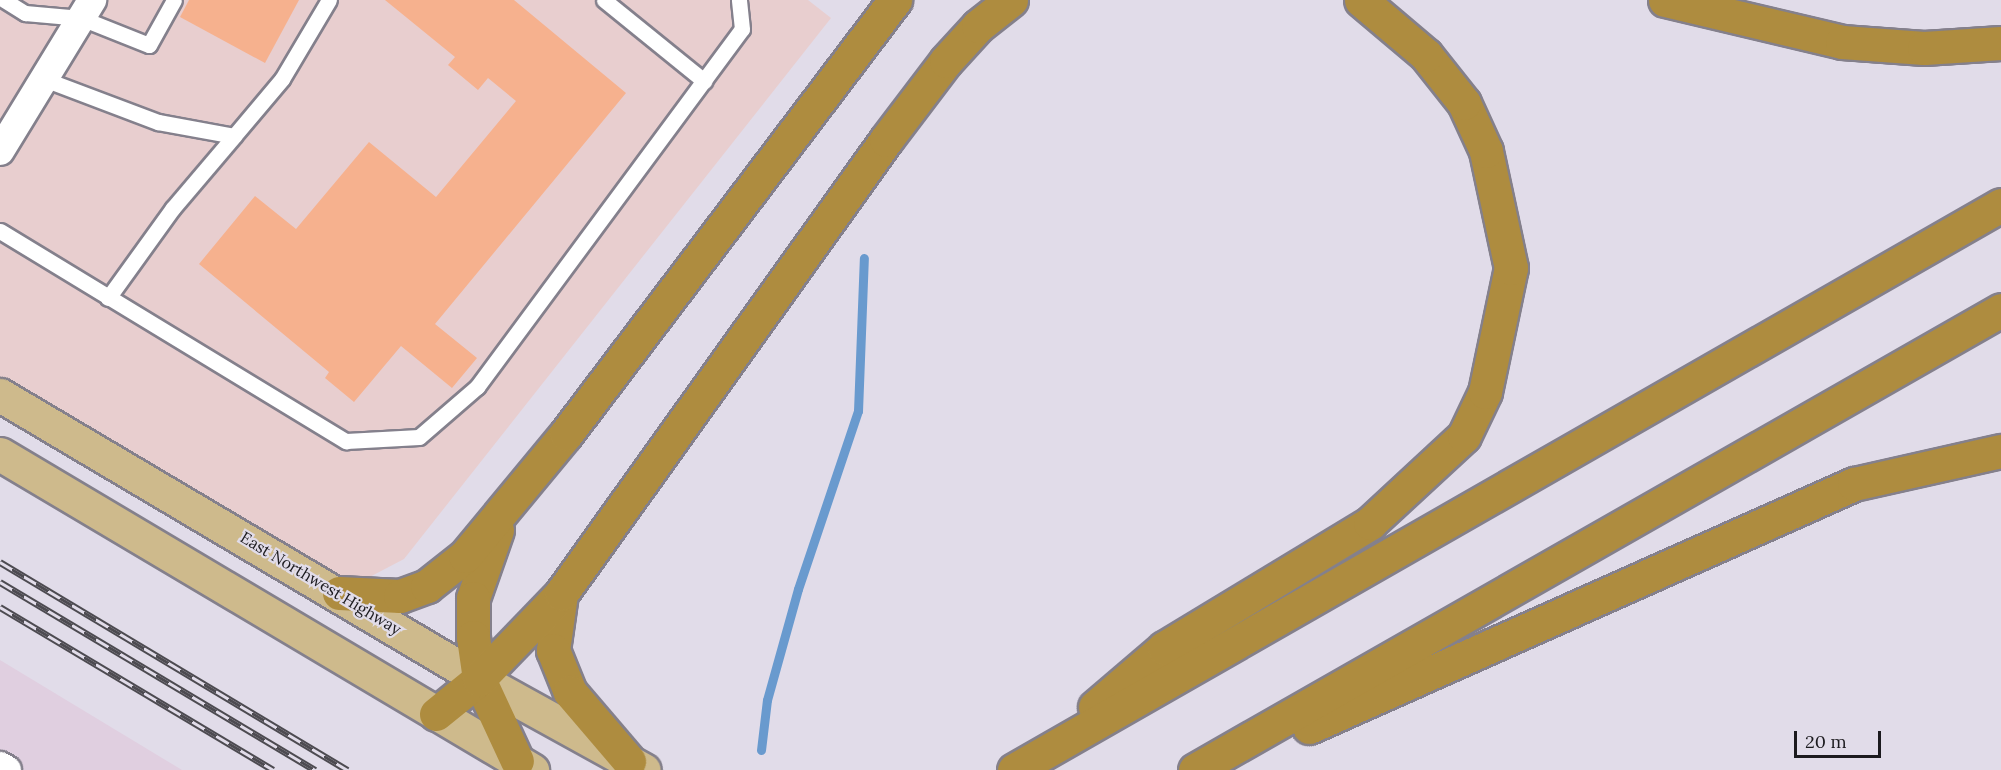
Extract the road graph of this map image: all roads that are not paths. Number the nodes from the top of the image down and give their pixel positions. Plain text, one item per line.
1 (4, 0) edge
2 (174, 0) edge
3 (329, 0) edge
4 (604, 0) edge
5 (739, 0) edge
6 (895, 0) edge
7 (1011, 0) edge
8 (1361, 0) edge
9 (1665, 0) edge
10 (24, 6) edge
11 (87, 9) edge
12 (2001, 43) edge
13 (44, 79) junction
14 (704, 81) junction
15 (234, 136) junction
16 (0, 151) edge
17 (2001, 205) edge
18 (0, 231) edge
19 (108, 297) junction
20 (2001, 310) edge
21 (0, 395) edge
22 (2001, 451) edge
23 (0, 454) edge
24 (506, 509) junction
25 (339, 592) junction
26 (561, 594) junction
27 (479, 679) junction
28 (436, 714) junction
29 (1025, 764) edge
30 (524, 765) edge
31 (636, 765) edge
32 (0, 766) edge
33 (7, 770) edge
34 (1195, 770) edge
35 (1211, 770) edge

1 - 10 lane
2 - 11 lane
3 - 15 lane
4 - 14 lane
5 - 14 lane
6 - 24 highway
7 - 26 highway
8 - 29 highway
9 - 12 highway
10 - 11 lane
11 - 13 street
13 - 15 lane
13 - 16 street
14 - 19 lane
15 - 19 lane
17 - 29 highway
18 - 19 lane
20 - 34 highway
21 - 25 main road, East Northwest Highway
22 - 35 highway
23 - 28 main road
24 - 25 highway
24 - 27 highway
25 - 27 main road, East Northwest Highway
26 - 27 highway
26 - 31 highway
27 - 28 highway
27 - 30 highway
27 - 31 main road, East Northwest Highway
28 - 30 main road
32 - 33 street

